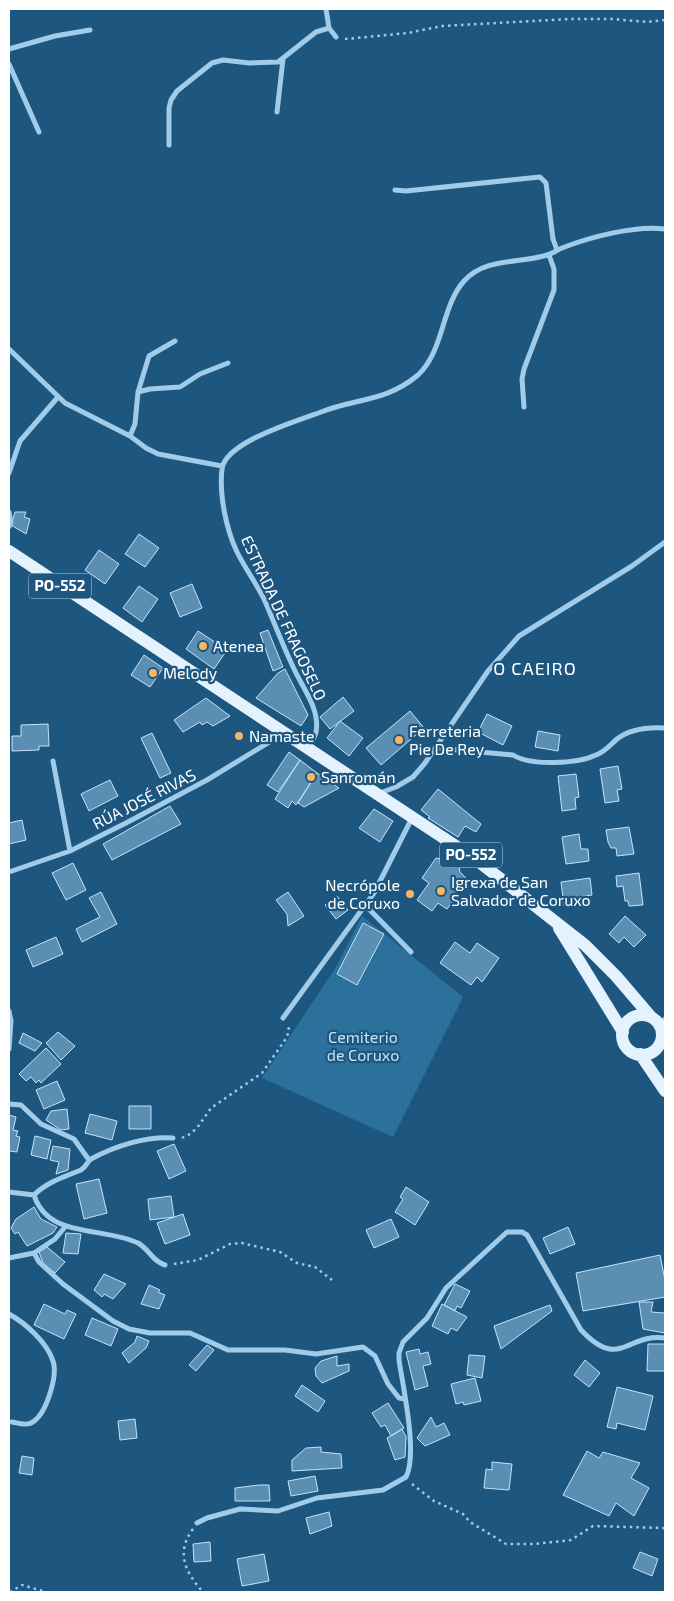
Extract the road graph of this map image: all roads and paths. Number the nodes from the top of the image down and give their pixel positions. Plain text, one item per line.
1 (326, 9) edge
2 (665, 20) edge
3 (329, 28) junction
4 (90, 30) dead end
5 (336, 37) joint
6 (9, 50) edge
7 (283, 59) junction
8 (9, 64) edge
9 (277, 112) dead end
10 (39, 132) dead end
11 (169, 145) dead end
12 (396, 190) dead end
13 (665, 229) edge
14 (557, 250) junction
15 (549, 255) junction
16 (175, 341) dead end
17 (9, 349) edge
18 (228, 364) dead end
19 (138, 392) junction
20 (58, 396) junction
21 (524, 407) dead end
22 (130, 436) junction
23 (222, 466) junction
24 (9, 474) edge
25 (9, 512) edge
26 (9, 528) edge
27 (665, 542) edge
28 (9, 551) edge
29 (665, 728) edge
30 (284, 733) junction
31 (308, 748) junction
32 (436, 748) junction
33 (53, 761) dead end
34 (377, 794) junction
35 (412, 818) junction
36 (70, 851) junction
37 (9, 872) edge
38 (365, 905) junction
39 (558, 926) junction
40 (412, 952) dead end
41 (9, 1011) edge
42 (283, 1018) joint
43 (658, 1020) edge
44 (623, 1032) junction
45 (663, 1044) edge
46 (9, 1049) edge
47 (640, 1054) junction
48 (665, 1092) edge
49 (9, 1104) edge
50 (173, 1138) joint
51 (89, 1160) junction
52 (9, 1192) edge
53 (34, 1196) junction
54 (65, 1227) junction
55 (34, 1253) junction
56 (9, 1258) edge
57 (165, 1265) joint
58 (332, 1280) dead end
59 (9, 1314) edge
60 (665, 1338) edge
61 (405, 1399) junction
62 (12, 1422) dead end
63 (406, 1477) junction
64 (198, 1523) joint
65 (665, 1528) edge
66 (10, 1592) edge
67 (46, 1592) edge
68 (202, 1592) edge

1 - 3 street
2 - 5 path
3 - 5 street
3 - 7 street
4 - 6 street
7 - 9 street
7 - 11 street
8 - 10 street
12 - 14 street
13 - 14 street
14 - 15 street
15 - 21 street
15 - 23 street
16 - 19 street
17 - 20 street
18 - 19 street
19 - 22 street
20 - 22 street
20 - 24 street
22 - 23 street
23 - 31 street, ESTRADA DE FRAGOSELO
25 - 26 street
27 - 32 street
28 - 30 main road, PO-552
29 - 32 street
30 - 31 main road, PO-552
30 - 36 street, RÚA JOSÉ RIVAS
31 - 34 main road, PO-552
32 - 34 street
33 - 36 street
34 - 35 main road, PO-552
35 - 38 street
35 - 39 main road, PO-552
36 - 37 street, RÚA JOSÉ RIVAS
38 - 40 street
38 - 42 street
39 - 43 main road, PO-552
39 - 44 main road, PO-552
41 - 46 street
42 - 50 path
43 - 44 main road
43 - 45 main road
44 - 47 main road, PO-552
45 - 47 main road
47 - 48 main road, PO-552
49 - 51 street
50 - 51 street
51 - 53 street
52 - 53 street
53 - 54 street
54 - 55 street
54 - 57 street
55 - 56 street
55 - 61 street
57 - 58 path
59 - 62 street
60 - 61 street
61 - 63 street
63 - 64 street
63 - 65 path
64 - 68 path
66 - 67 path

